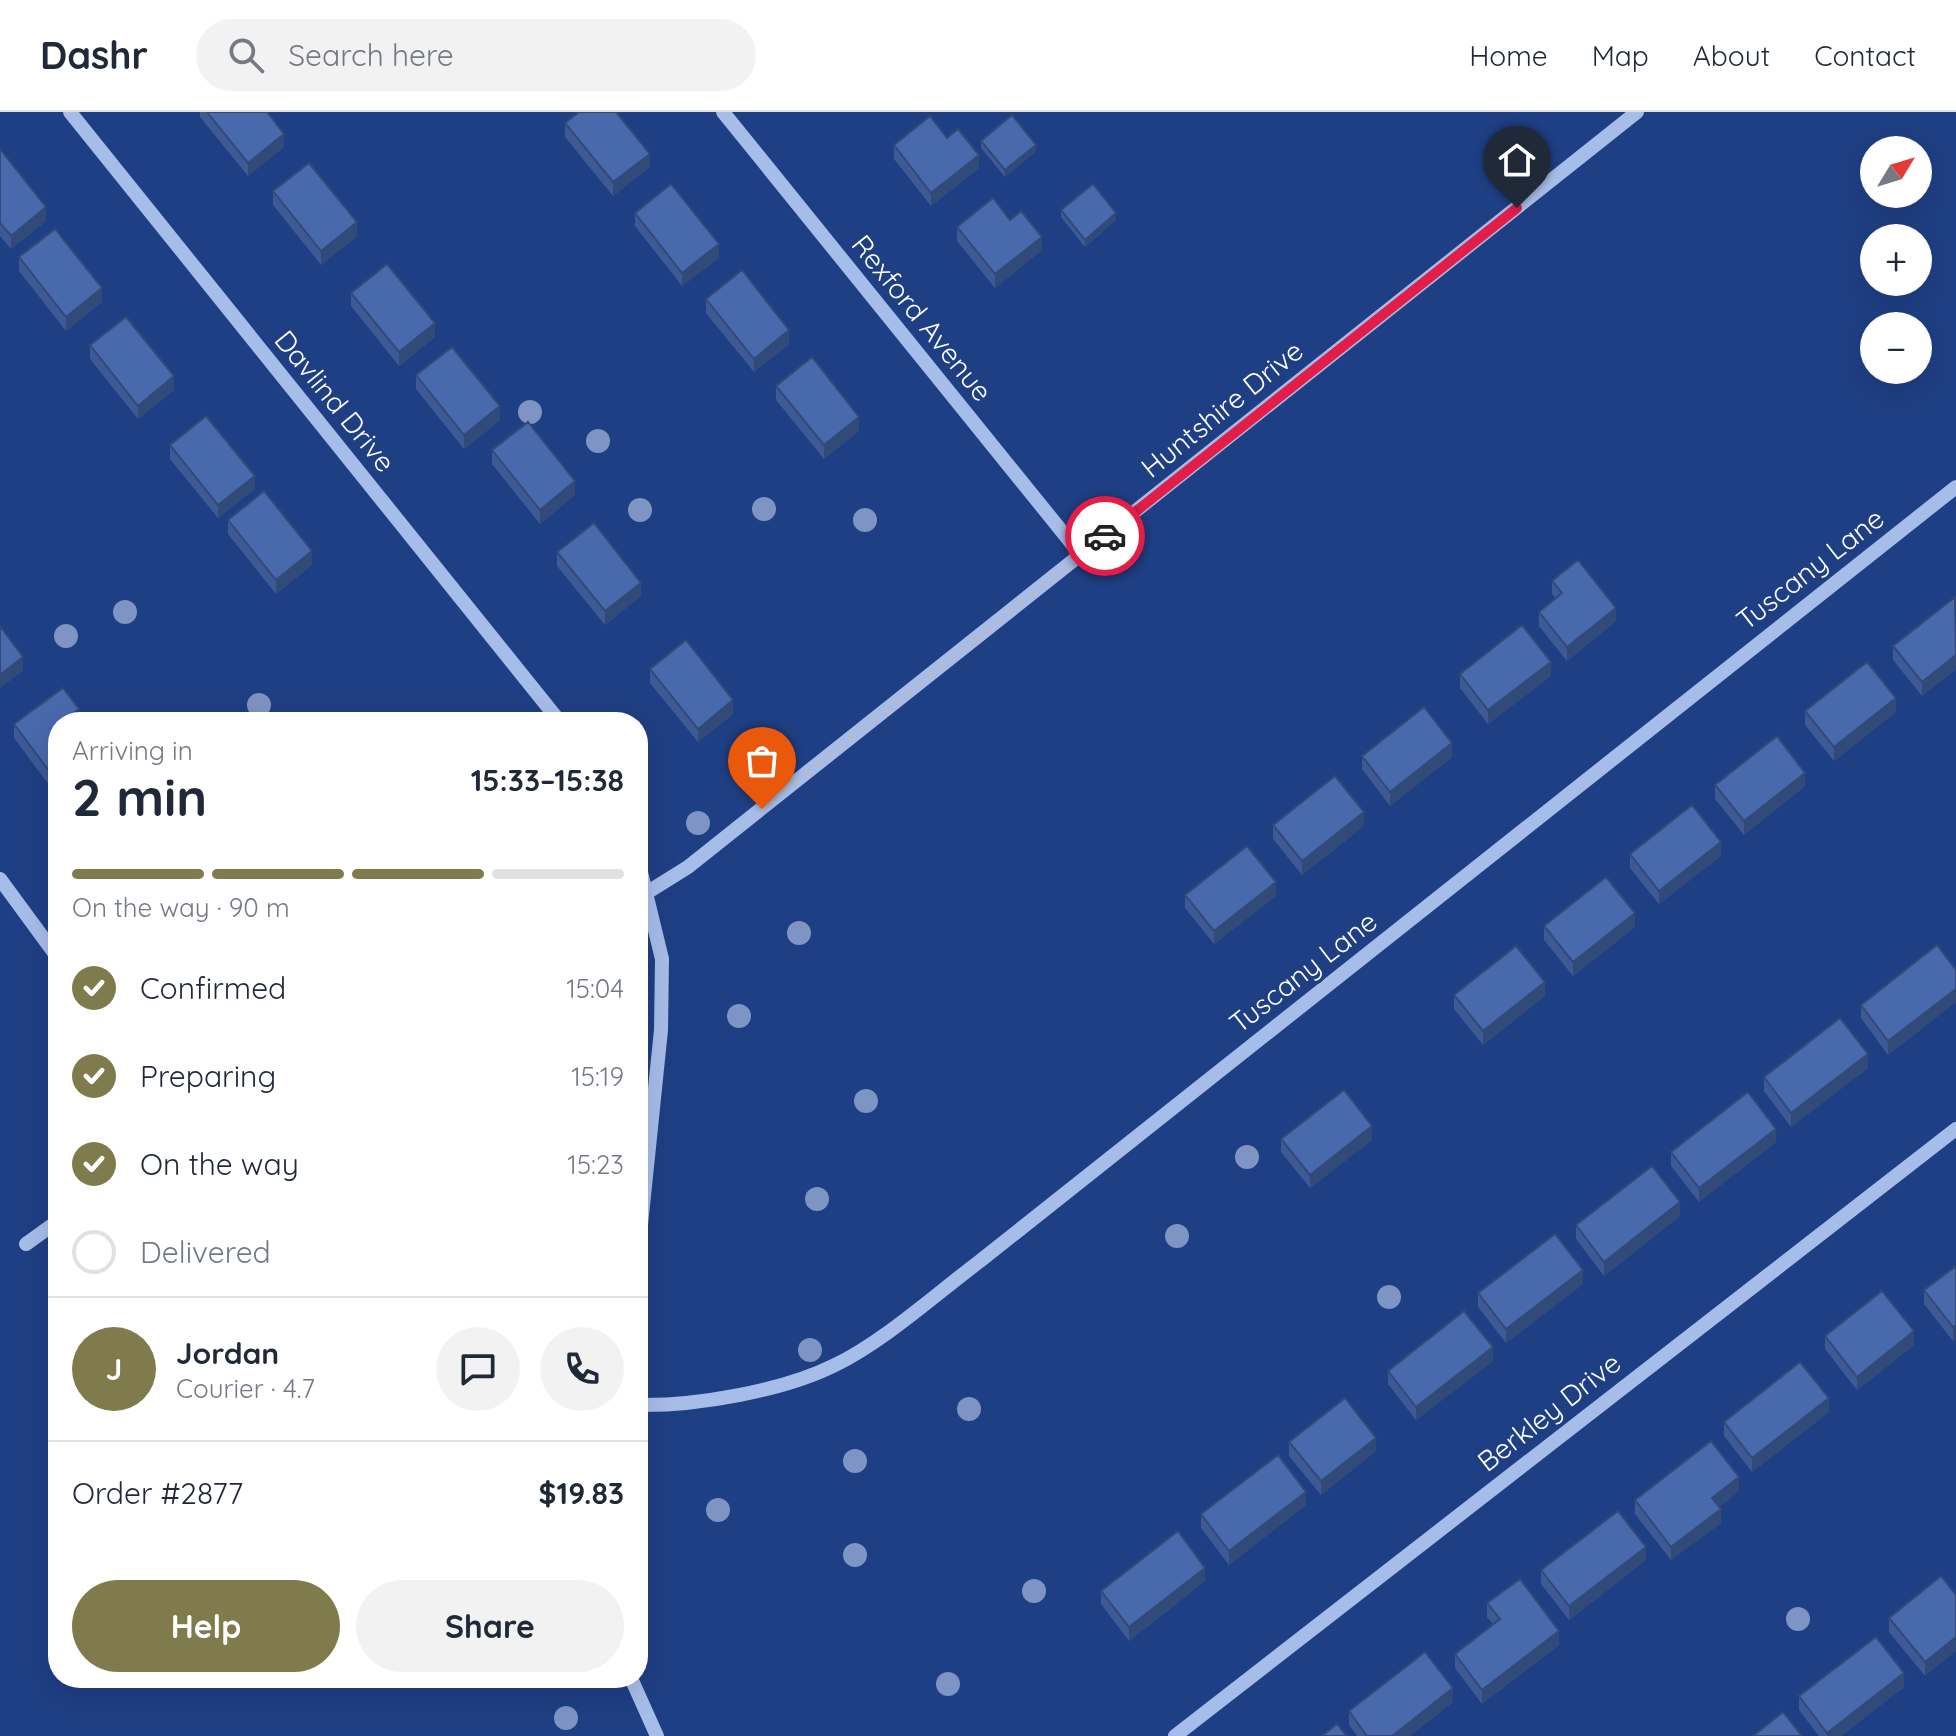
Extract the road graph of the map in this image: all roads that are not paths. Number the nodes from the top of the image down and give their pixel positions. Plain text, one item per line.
1 (70, 112) edge
2 (723, 112) edge
3 (1637, 112) edge
4 (1956, 487) edge
5 (1081, 555) junction
6 (552, 712) edge
7 (0, 879) edge
8 (648, 892) joint
9 (48, 944) edge
10 (1956, 1129) edge
11 (648, 1157) edge
12 (48, 1228) edge
13 (26, 1244) dead end
14 (648, 1405) edge
15 (635, 1688) edge
16 (657, 1736) edge
17 (1175, 1736) edge

1 - 6 street, Davlind Drive
2 - 5 street, Rexford Avenue
3 - 5 street, Huntshire Drive
4 - 14 street, Tuscany Lane
5 - 8 street, Huntshire Drive
7 - 9 street
8 - 11 street
10 - 17 street, Berkley Drive
12 - 13 street
15 - 16 street

